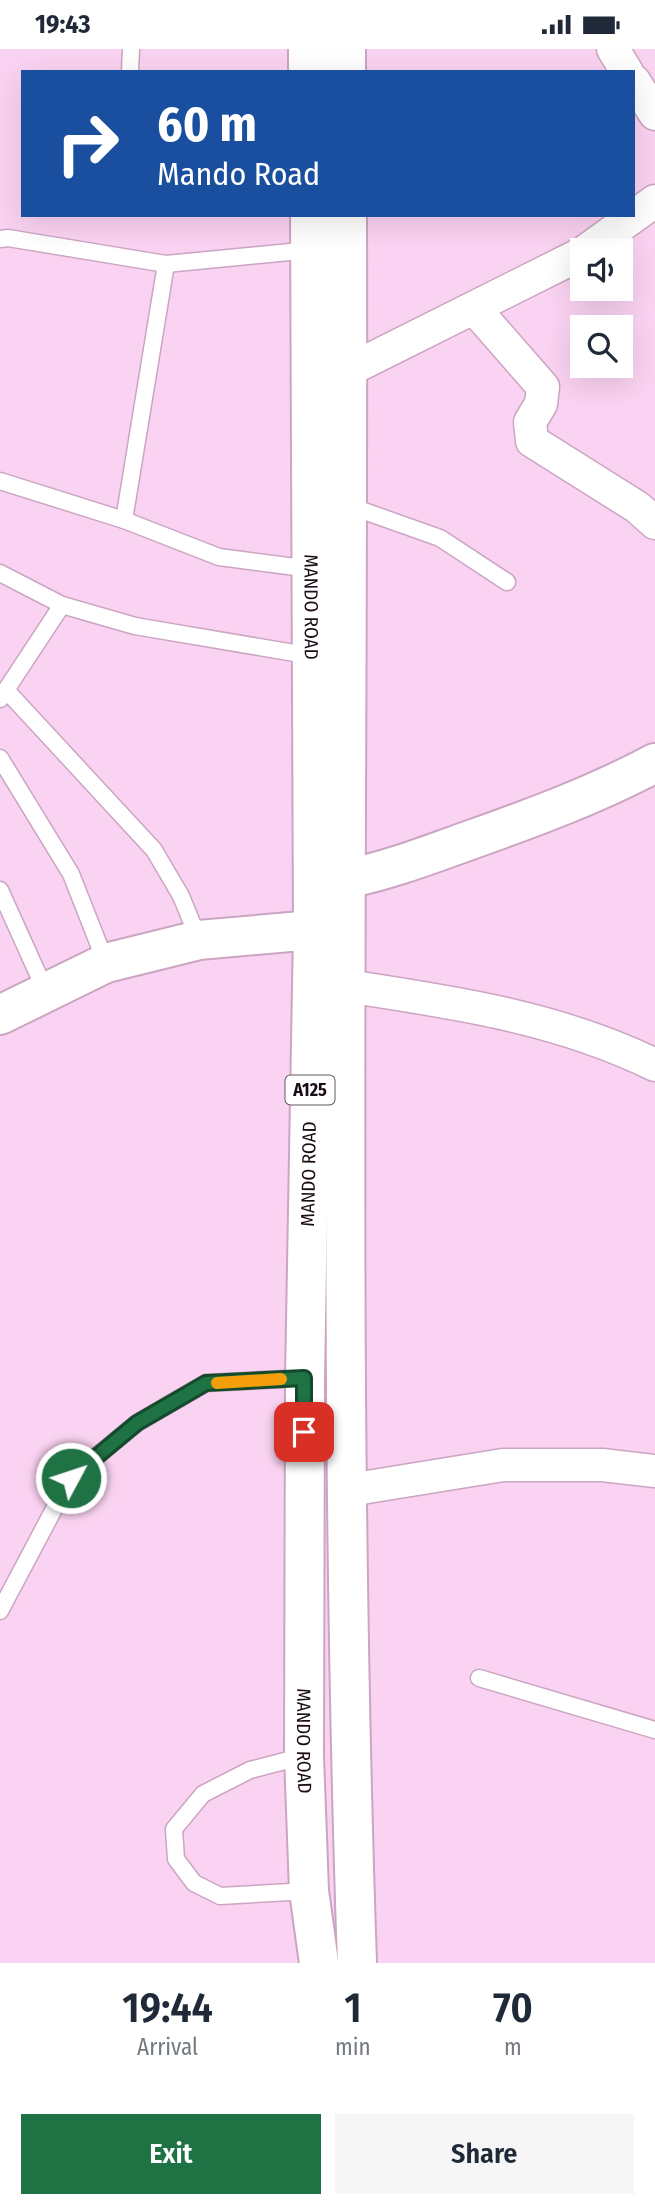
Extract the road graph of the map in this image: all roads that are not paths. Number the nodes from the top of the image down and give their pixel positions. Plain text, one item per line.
1 (131, 49) edge
2 (308, 49) edge
3 (346, 49) edge
4 (613, 49) edge
5 (130, 70) edge
6 (308, 70) edge
7 (346, 70) edge
8 (627, 70) edge
9 (635, 83) edge
10 (655, 114) edge
11 (650, 213) edge
12 (346, 217) edge
13 (310, 232) edge
14 (608, 238) edge
15 (0, 239) edge
16 (570, 260) edge
17 (166, 264) junction
18 (474, 308) junction
19 (347, 371) junction
20 (0, 481) edge
21 (346, 505) junction
22 (124, 520) junction
23 (655, 523) edge
24 (312, 569) junction
25 (0, 573) edge
26 (507, 582) dead end
27 (62, 605) junction
28 (312, 656) junction
29 (3, 695) edge
30 (0, 758) edge
31 (655, 763) edge
32 (346, 879) junction
33 (0, 890) edge
34 (313, 930) junction
35 (200, 940) junction
36 (106, 963) junction
37 (346, 986) junction
38 (46, 992) junction
39 (0, 1014) edge
40 (655, 1065) edge
41 (304, 1378) junction
42 (655, 1471) edge
43 (349, 1490) junction
44 (0, 1611) edge
45 (479, 1678) dead end
46 (655, 1730) edge
47 (304, 1756) junction
48 (309, 1891) junction
49 (320, 1963) edge
50 (357, 1963) edge

1 - 5 lane
2 - 6 main road
3 - 7 main road
4 - 8 street
9 - 10 street
11 - 14 street
12 - 19 main road, MANDO ROAD / A125
13 - 17 lane
13 - 24 main road, MANDO ROAD / A125
15 - 17 lane
16 - 18 street
17 - 22 lane
18 - 19 street
18 - 23 street
19 - 21 main road, MANDO ROAD / A125
20 - 22 lane
21 - 26 lane
21 - 32 main road, MANDO ROAD / A125
22 - 24 lane
24 - 28 main road, MANDO ROAD / A125
25 - 27 lane
27 - 28 lane
27 - 29 lane
28 - 34 main road, MANDO ROAD / A125
29 - 35 lane
30 - 36 lane
31 - 32 main road
32 - 37 main road, MANDO ROAD / A125
33 - 38 lane
34 - 35 main road
34 - 41 main road, MANDO ROAD / A125
35 - 36 main road
36 - 38 main road
37 - 40 street
37 - 43 main road, MANDO ROAD / A125
38 - 39 main road
41 - 44 lane
41 - 47 main road, MANDO ROAD / A125
42 - 43 street
43 - 50 main road, MANDO ROAD / A125
45 - 46 lane
47 - 48 main road, MANDO ROAD / A125
47 - 48 lane
48 - 49 main road, MANDO ROAD / A125

